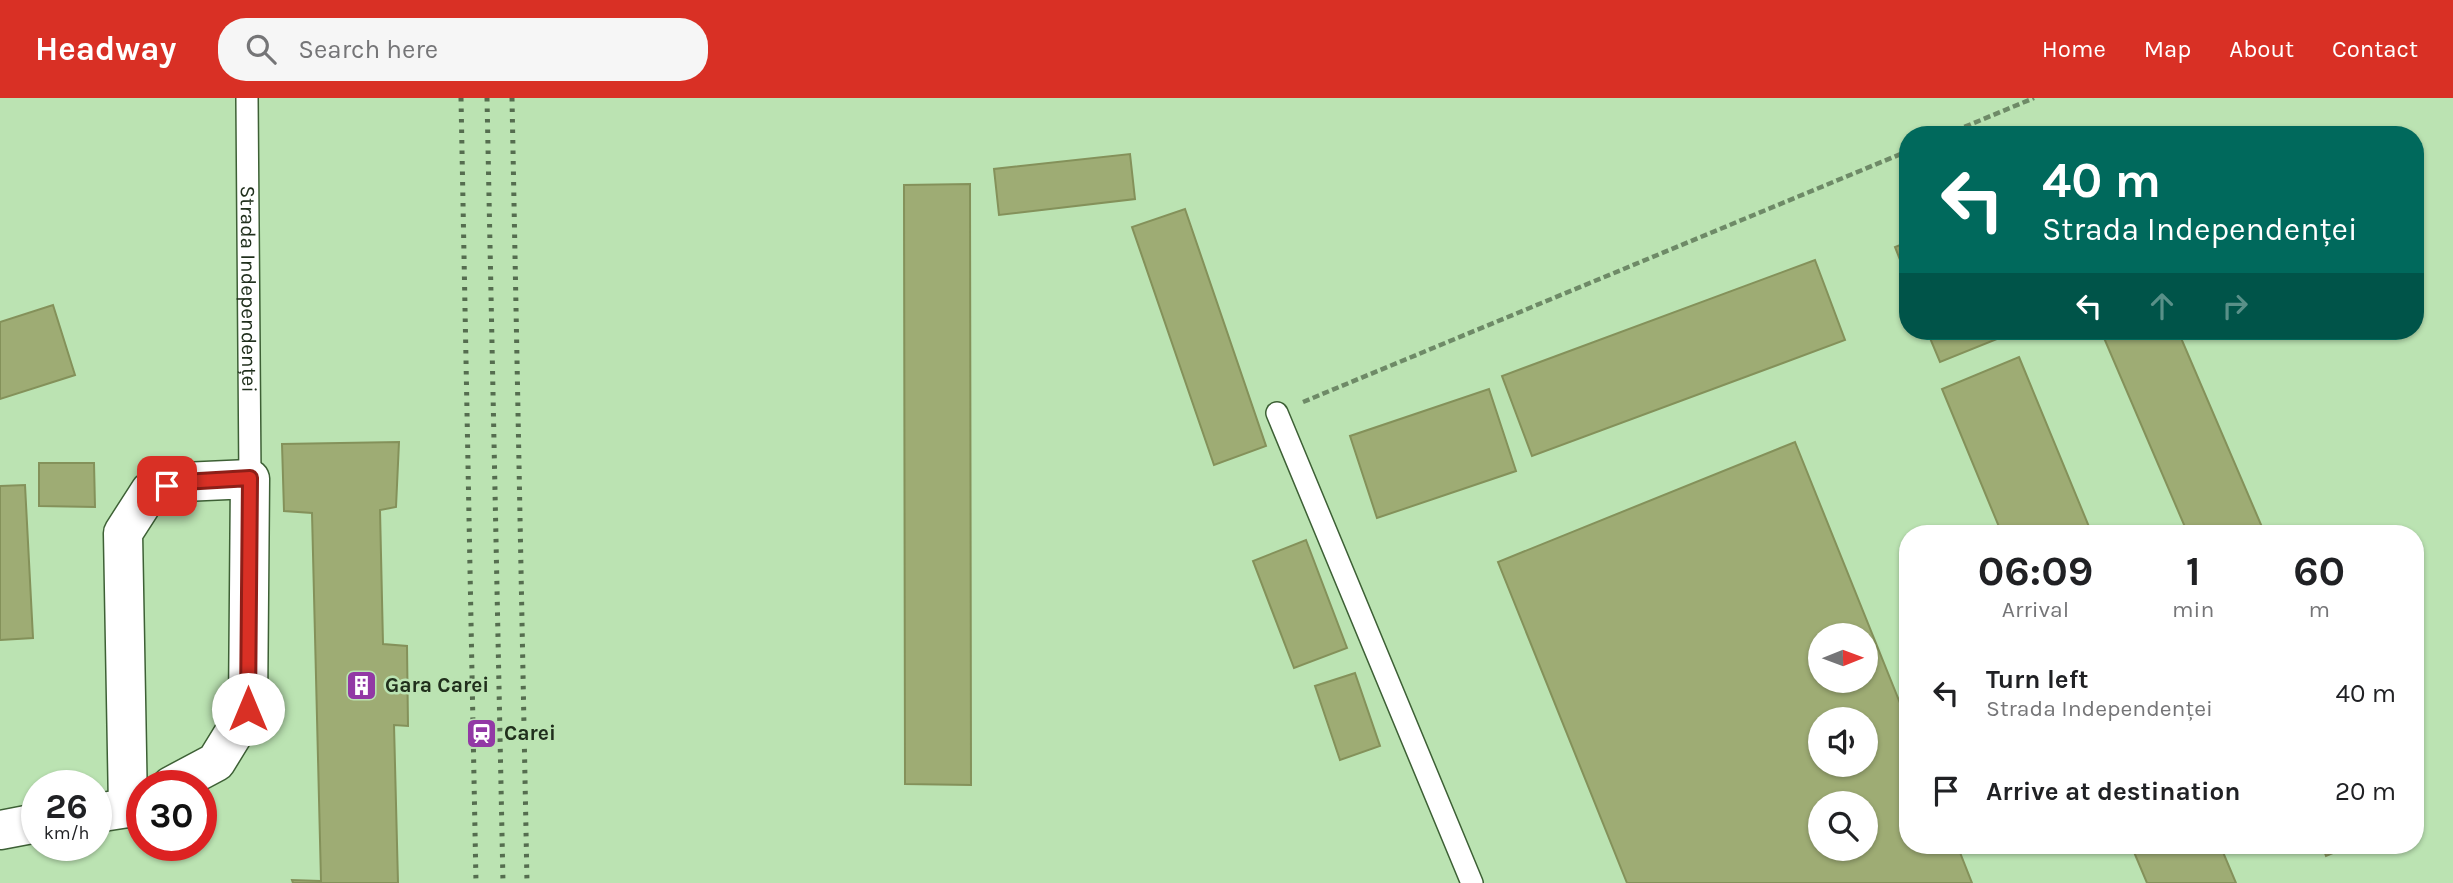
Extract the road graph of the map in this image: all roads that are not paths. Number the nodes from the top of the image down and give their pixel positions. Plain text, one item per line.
1 (247, 98) edge
2 (1277, 413) road end
3 (250, 478) junction
4 (201, 770) edge
5 (122, 807) edge
6 (21, 826) edge
7 (0, 830) edge
8 (1472, 883) edge

1 - 3 lane, Strada Independenței
2 - 8 lane
3 - 4 street, Strada Independenței
3 - 5 street
6 - 7 street

